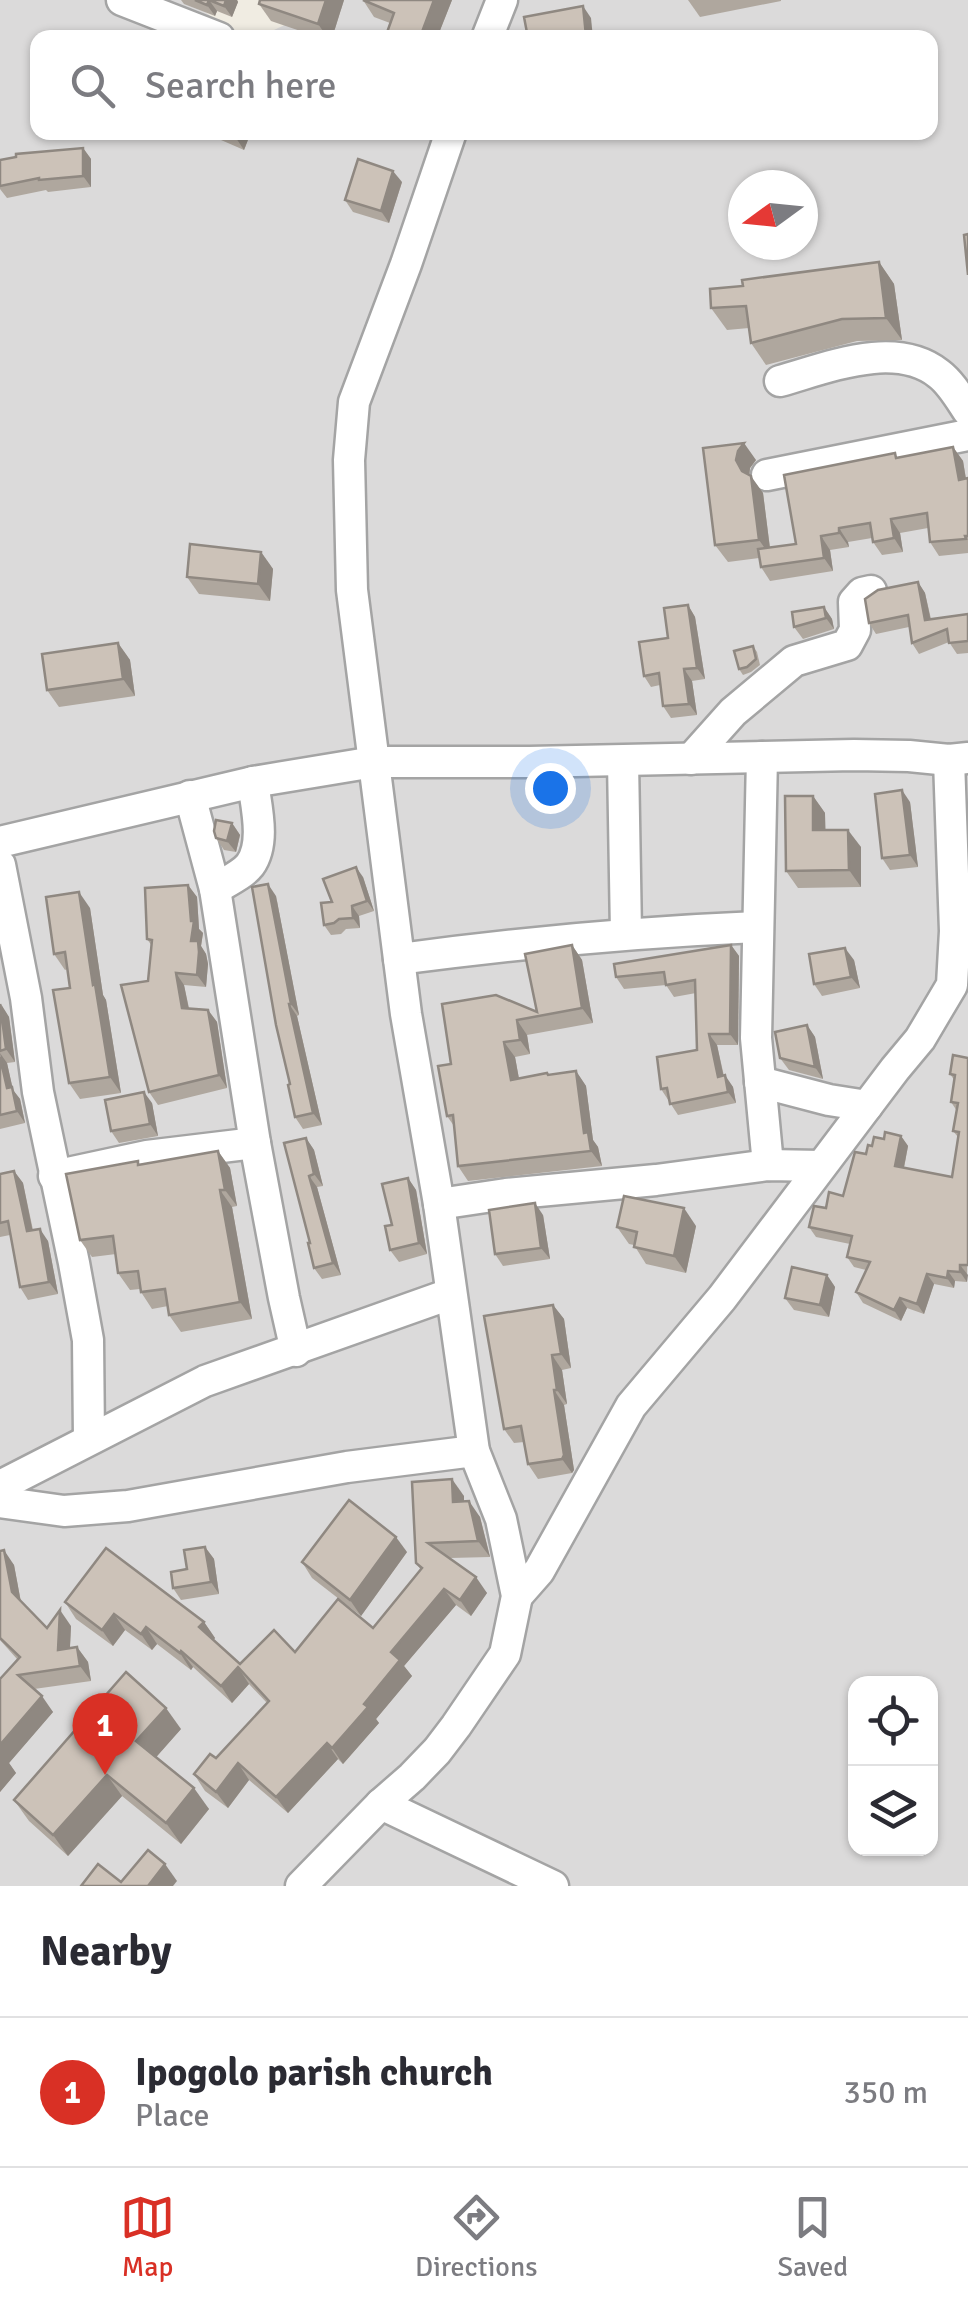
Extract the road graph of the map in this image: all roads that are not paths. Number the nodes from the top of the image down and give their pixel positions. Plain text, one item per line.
1 (122, 0) edge
2 (502, 0) edge
3 (199, 30) edge
4 (490, 30) edge
5 (444, 140) edge
6 (780, 381) dead end
7 (968, 411) edge
8 (968, 435) edge
9 (767, 476) dead end
10 (871, 591) edge
11 (762, 758) junction
12 (691, 759) junction
13 (958, 759) edge
14 (623, 760) junction
15 (374, 762) junction
16 (253, 782) junction
17 (190, 796) junction
18 (0, 842) edge
19 (0, 865) edge
20 (215, 888) junction
21 (757, 927) junction
22 (626, 933) junction
23 (399, 959) junction
24 (760, 1082) junction
25 (867, 1106) junction
26 (255, 1143) junction
27 (768, 1165) junction
28 (821, 1166) junction
29 (54, 1176) junction
30 (438, 1204) junction
31 (450, 1294) junction
32 (296, 1351) junction
33 (88, 1439) junction
34 (474, 1450) junction
35 (0, 1486) edge
36 (0, 1502) edge
37 (517, 1596) junction
38 (380, 1804) junction
39 (301, 1886) edge
40 (552, 1886) edge

1 - 3 street
2 - 4 street
5 - 15 street
6 - 7 street
8 - 9 street
10 - 12 street
11 - 12 street
11 - 13 street
11 - 21 street
12 - 14 street
13 - 25 street
14 - 15 street
14 - 22 street
15 - 16 street
15 - 23 street
16 - 17 street
16 - 20 street
17 - 18 street
17 - 20 street
19 - 29 street
20 - 26 street
21 - 22 street
21 - 24 street
22 - 23 street
23 - 30 street
24 - 25 street
24 - 27 street
25 - 28 street
26 - 29 street
26 - 32 street
27 - 28 street
27 - 30 street
28 - 37 street
29 - 33 street
30 - 31 street
31 - 32 street
31 - 34 street
32 - 33 street
33 - 35 street
34 - 36 street
34 - 37 street
37 - 38 street
38 - 39 street
38 - 40 street

